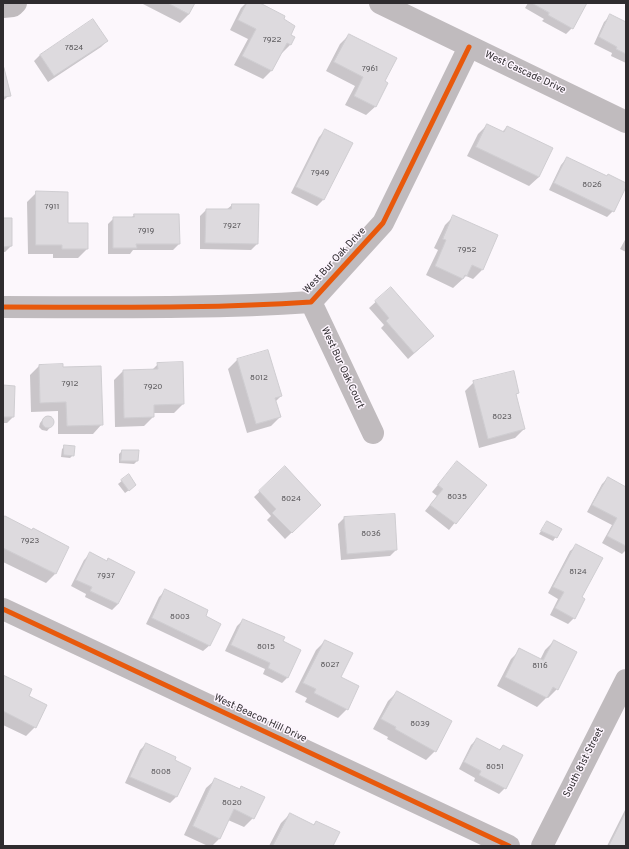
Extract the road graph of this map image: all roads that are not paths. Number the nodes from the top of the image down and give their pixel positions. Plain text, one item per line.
1 (16, 3) edge
2 (380, 3) edge
3 (3, 8) edge
4 (469, 47) junction
5 (626, 122) edge
6 (310, 302) junction
7 (3, 307) edge
8 (373, 433) dead end
9 (3, 609) edge
10 (626, 680) edge
11 (509, 846) edge
12 (542, 846) edge

1 - 3 street
2 - 4 street, West Cascade Drive
4 - 5 street, West Cascade Drive
4 - 6 street, West Bur Oak Drive
6 - 7 street, West Bur Oak Drive
6 - 8 street, West Bur Oak Court
9 - 11 street, West Beacon Hill Drive
10 - 12 street, South 81st Street

